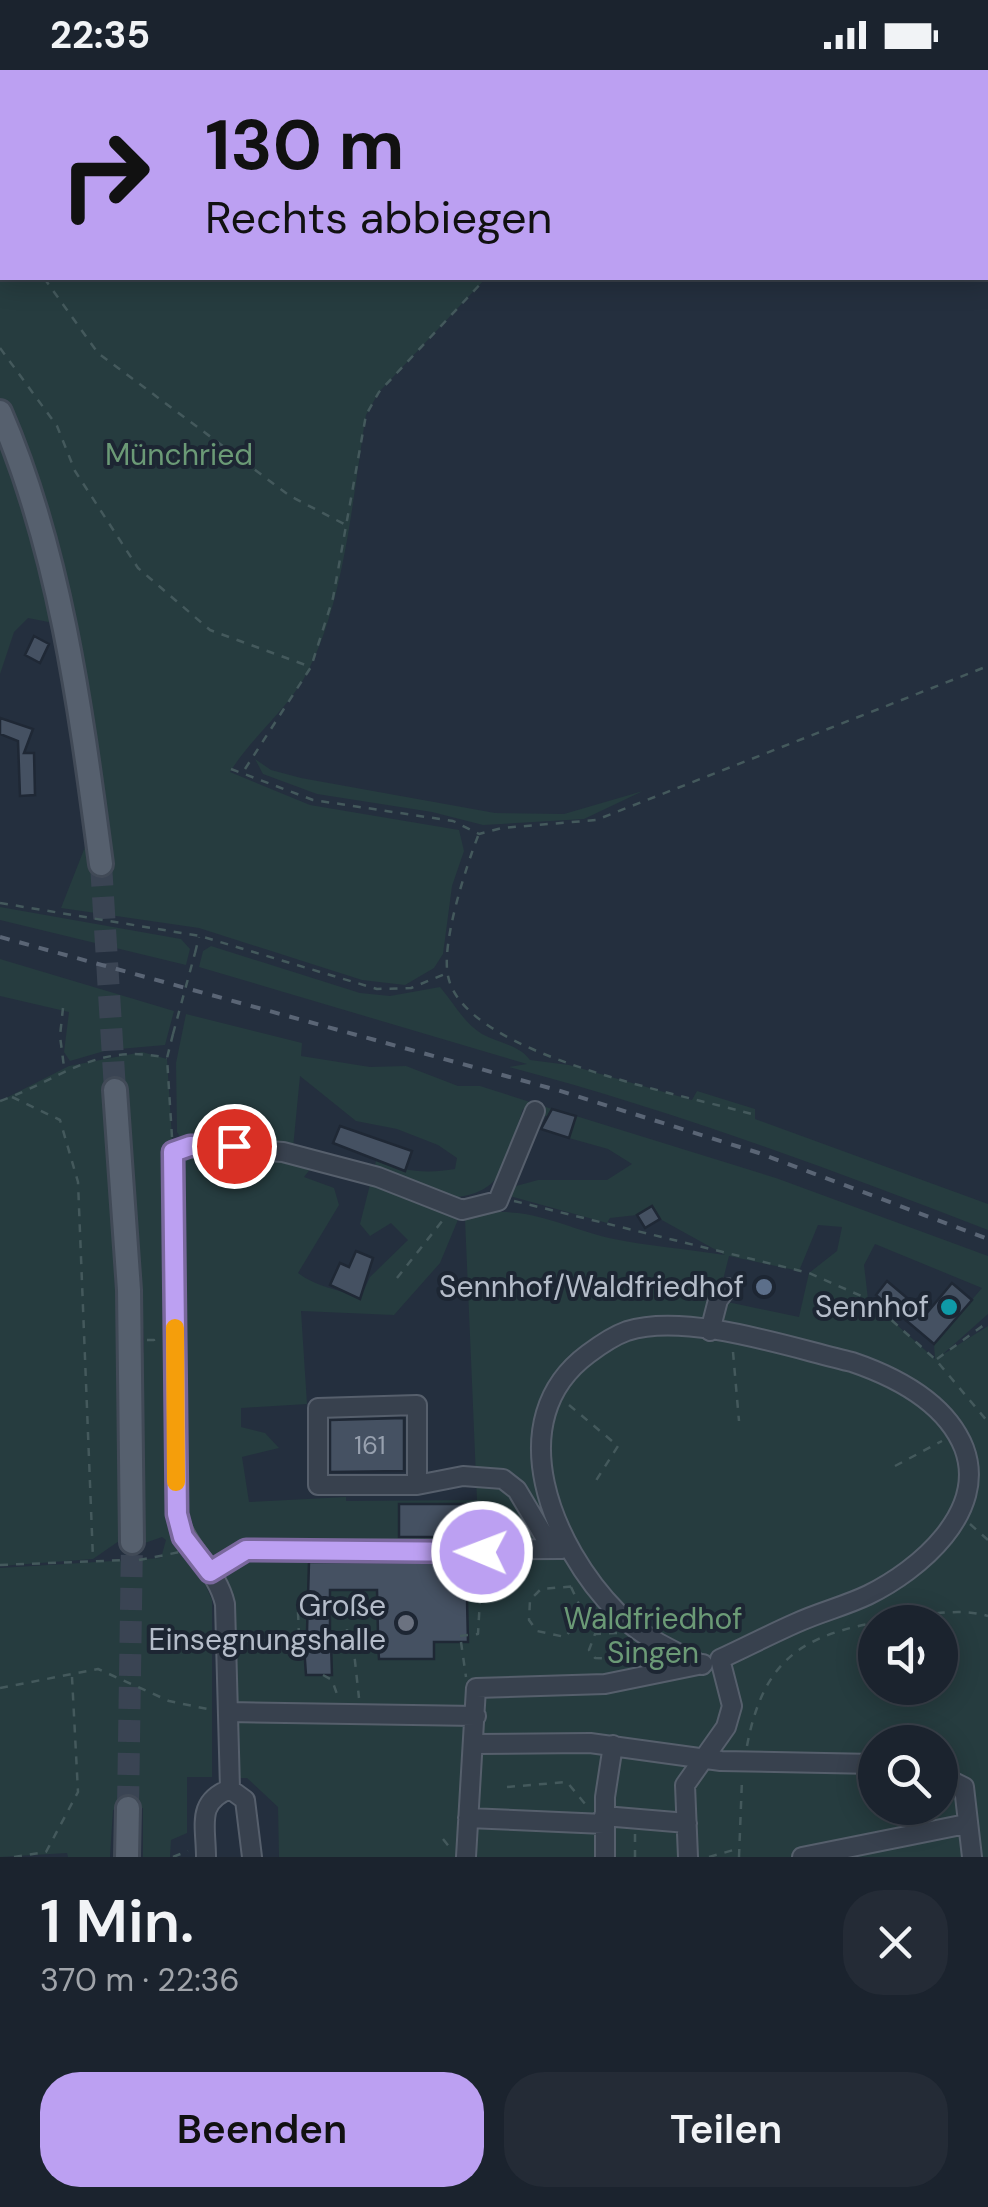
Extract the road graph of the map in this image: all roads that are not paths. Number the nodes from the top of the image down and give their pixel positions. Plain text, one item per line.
1 (0, 412) edge
2 (102, 864) tunnel mouth
3 (115, 1090) tunnel mouth
4 (535, 1111) dead end
5 (726, 1288) dead end
6 (710, 1331) junction
7 (416, 1485) junction
8 (132, 1542) tunnel mouth
9 (572, 1548) junction
10 (552, 1549) junction
11 (210, 1572) junction
12 (711, 1662) junction
13 (228, 1712) junction
14 (476, 1716) junction
15 (476, 1744) junction
16 (613, 1745) junction
17 (706, 1758) junction
18 (858, 1764) edge
19 (958, 1784) edge
20 (230, 1789) junction
21 (128, 1808) tunnel mouth
22 (468, 1818) junction
23 (604, 1820) junction
24 (687, 1823) junction
25 (966, 1824) junction
26 (193, 1854) edge
27 (127, 1857) edge
28 (252, 1857) edge
29 (466, 1857) edge
30 (604, 1857) edge
31 (688, 1857) edge
32 (802, 1857) edge
33 (972, 1857) edge

1 - 2 main road
3 - 8 main road
4 - 11 lane
5 - 6 lane
6 - 9 lane
6 - 12 lane
7 - 7 lane
7 - 10 lane
9 - 10 lane
9 - 12 lane
10 - 11 lane
11 - 13 lane
12 - 14 lane
12 - 17 lane
13 - 14 lane
13 - 20 lane
14 - 15 lane
15 - 16 lane
15 - 22 lane
16 - 17 lane
16 - 23 lane
17 - 18 lane
17 - 24 lane
19 - 25 lane
20 - 26 lane
20 - 28 lane
21 - 27 main road
22 - 23 lane
22 - 29 lane
23 - 24 lane
23 - 30 lane
24 - 31 lane
25 - 32 lane
25 - 33 lane

